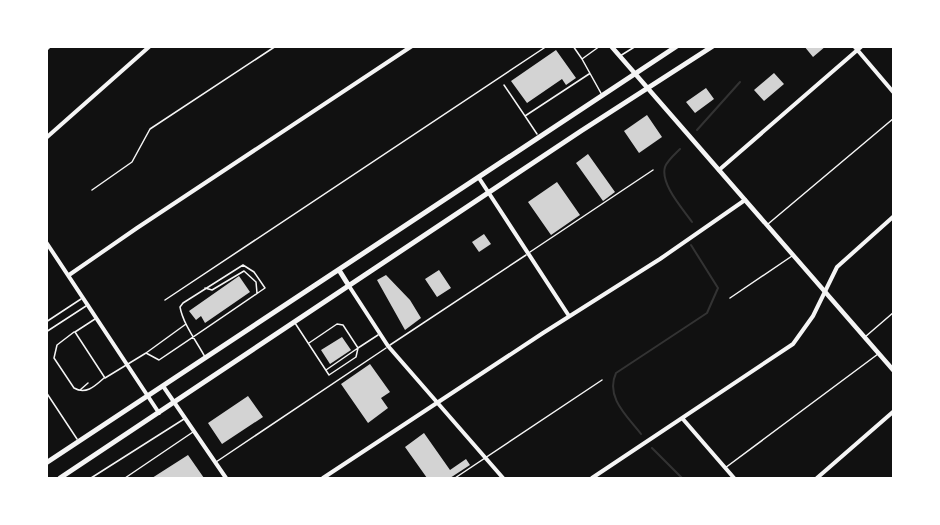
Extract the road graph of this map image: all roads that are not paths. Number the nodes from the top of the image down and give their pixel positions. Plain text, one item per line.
1 (51, 46) edge
2 (150, 46) edge
3 (276, 46) edge
4 (412, 46) edge
5 (547, 46) edge
6 (573, 46) edge
7 (600, 46) edge
8 (611, 46) edge
9 (677, 46) edge
10 (713, 46) edge
11 (862, 46) edge
12 (633, 47) edge
13 (856, 48) edge
14 (46, 51) edge
15 (620, 56) junction
16 (582, 59) junction
17 (589, 74) junction
18 (636, 75) junction
19 (504, 85) dead end
20 (646, 87) junction
21 (894, 93) edge
22 (603, 96) junction
23 (525, 116) junction
24 (894, 118) edge
25 (46, 138) edge
26 (540, 138) junction
27 (653, 170) dead end
28 (719, 170) junction
29 (479, 178) junction
30 (92, 189) dead end
31 (488, 192) junction
32 (745, 200) junction
33 (894, 216) edge
34 (767, 225) junction
35 (46, 242) edge
36 (528, 253) junction
37 (793, 255) junction
38 (339, 270) junction
39 (69, 275) junction
40 (349, 286) junction
41 (204, 288) junction
42 (825, 292) junction
43 (256, 294) junction
44 (84, 297) junction
45 (730, 298) dead end
46 (165, 300) dead end
47 (89, 304) junction
48 (894, 312) edge
49 (569, 316) junction
50 (97, 317) junction
51 (46, 322) edge
52 (295, 322) junction
53 (187, 324) junction
54 (46, 332) edge
55 (75, 332) junction
56 (380, 334) junction
57 (195, 336) junction
58 (865, 337) junction
59 (308, 343) junction
60 (388, 346) junction
61 (358, 348) junction
62 (146, 353) junction
63 (879, 354) junction
64 (205, 358) junction
65 (127, 363) junction
66 (326, 370) junction
67 (894, 371) edge
68 (102, 372) junction
69 (96, 376) dead end
70 (105, 378) junction
71 (602, 380) dead end
72 (88, 383) dead end
73 (163, 386) junction
74 (80, 391) junction
75 (46, 392) edge
76 (148, 396) junction
77 (174, 402) junction
78 (437, 403) junction
79 (894, 411) edge
80 (159, 413) junction
81 (185, 418) junction
82 (682, 418) junction
83 (46, 431) edge
84 (194, 432) junction
85 (46, 435) edge
86 (79, 441) junction
87 (485, 459) junction
88 (215, 462) junction
89 (46, 463) edge
90 (725, 468) junction
91 (60, 478) edge
92 (92, 478) edge
93 (125, 478) edge
94 (226, 478) edge
95 (323, 478) edge
96 (455, 478) edge
97 (503, 478) edge
98 (592, 478) edge
99 (734, 478) edge
100 (817, 478) edge

1 - 14 lane
2 - 25 street
3 - 30 lane
4 - 39 street
5 - 46 lane
6 - 16 lane
7 - 16 lane
8 - 15 street
9 - 18 main road
10 - 20 main road
11 - 13 street
12 - 15 lane
13 - 21 street
13 - 28 street
15 - 18 street
16 - 17 lane
17 - 22 lane
17 - 23 lane
18 - 20 street
18 - 22 main road
19 - 23 lane
20 - 28 street
20 - 31 main road
22 - 26 main road
23 - 26 lane
24 - 34 lane
26 - 29 main road
27 - 36 lane
28 - 32 street
29 - 31 street
29 - 38 main road
31 - 36 street
31 - 40 main road
32 - 34 street
32 - 49 street
33 - 42 street
34 - 37 street
35 - 39 street
36 - 49 street
36 - 60 lane
37 - 42 street
37 - 45 lane
38 - 40 main road
38 - 64 main road
39 - 44 street
40 - 52 main road
40 - 56 street
41 - 43 lane
41 - 43 lane
41 - 53 lane
42 - 58 street
42 - 82 street
43 - 57 lane
44 - 47 street
44 - 51 lane
47 - 50 street
47 - 54 lane
48 - 58 lane
49 - 78 street
50 - 55 lane
50 - 65 street
52 - 59 lane
52 - 77 main road
53 - 57 lane
53 - 62 lane
55 - 68 lane
55 - 74 lane
56 - 60 street
56 - 61 lane
57 - 62 lane
57 - 64 lane
58 - 63 street
59 - 61 lane
59 - 66 lane
60 - 78 street
60 - 88 lane
61 - 66 lane
61 - 66 lane
62 - 65 lane
63 - 67 street
63 - 90 lane
64 - 73 main road
65 - 70 lane
65 - 76 street
68 - 69 lane
68 - 70 lane
70 - 74 lane
71 - 87 lane
72 - 74 lane
73 - 76 main road
73 - 77 street
75 - 86 lane
76 - 80 street
76 - 86 main road
77 - 80 main road
77 - 81 street
78 - 87 street
78 - 95 street
79 - 100 street
80 - 91 main road
81 - 84 street
81 - 92 lane
82 - 90 street
82 - 98 street
83 - 85 lane
84 - 88 street
84 - 93 lane
86 - 89 main road
87 - 96 lane
87 - 97 street
88 - 94 street
90 - 99 street

